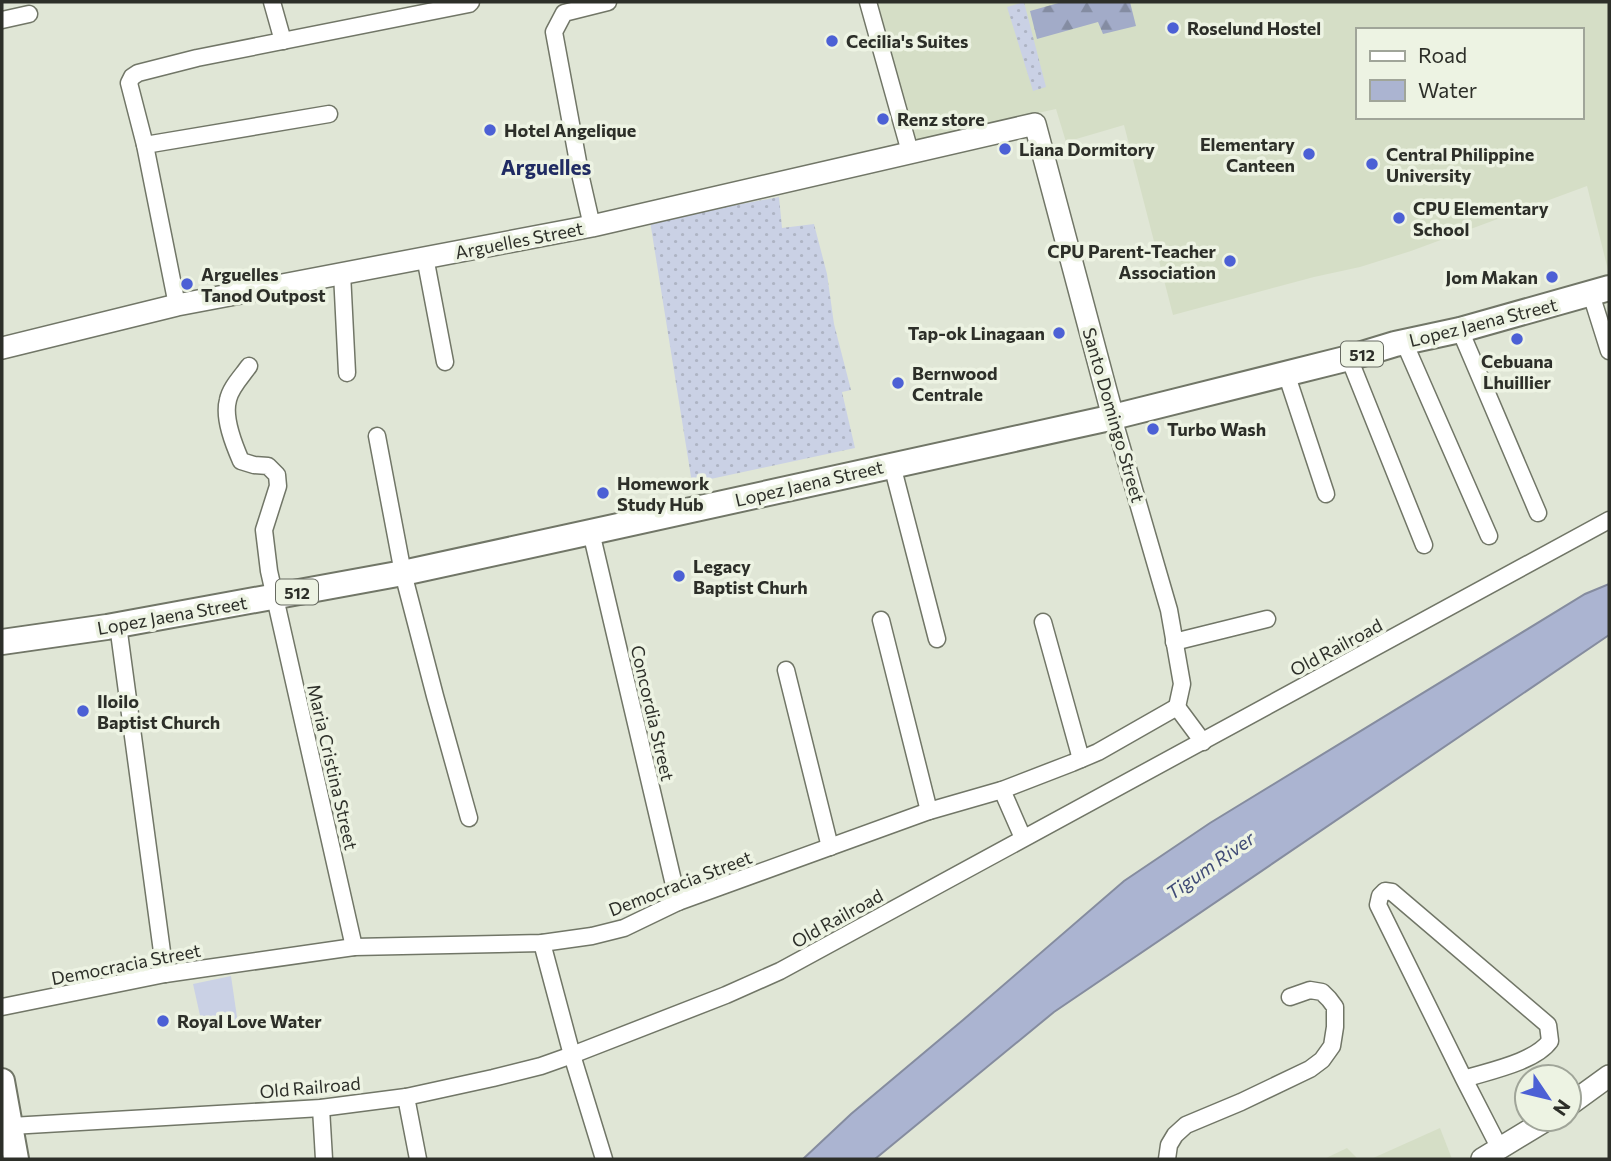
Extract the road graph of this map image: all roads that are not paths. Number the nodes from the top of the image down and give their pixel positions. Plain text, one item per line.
1 (272, 2) edge
2 (471, 2) edge
3 (608, 2) edge
4 (868, 2) edge
5 (29, 14) dead end
6 (2, 20) edge
7 (284, 41) junction
8 (329, 114) dead end
9 (1035, 124) joint
10 (145, 145) junction
11 (910, 152) junction
12 (592, 226) junction
13 (425, 257) junction
14 (342, 273) junction
15 (1600, 291) edge
16 (177, 305) junction
17 (1460, 330) junction
18 (1404, 342) junction
19 (2, 348) edge
20 (1609, 351) edge
21 (1349, 358) junction
22 (445, 362) dead end
23 (249, 366) dead end
24 (347, 373) dead end
25 (1286, 373) junction
26 (1113, 416) junction
27 (377, 436) dead end
28 (892, 465) junction
29 (1325, 494) dead end
30 (1538, 513) dead end
31 (1609, 520) edge
32 (591, 532) junction
33 (1489, 536) dead end
34 (1424, 545) dead end
35 (403, 573) junction
36 (274, 596) junction
37 (1267, 619) dead end
38 (881, 620) dead end
39 (1043, 622) dead end
40 (118, 625) junction
41 (937, 639) dead end
42 (2, 642) edge
43 (1174, 642) junction
44 (786, 670) dead end
45 (1177, 706) junction
46 (1202, 741) junction
47 (1081, 759) junction
48 (1002, 790) junction
49 (929, 811) junction
50 (469, 818) dead end
51 (1023, 838) junction
52 (830, 847) junction
53 (678, 902) junction
54 (542, 943) junction
55 (354, 947) junction
56 (165, 974) junction
57 (1290, 997) dead end
58 (2, 1007) edge
59 (572, 1055) junction
60 (1609, 1076) edge
61 (1464, 1079) junction
62 (2, 1081) edge
63 (1583, 1095) edge
64 (406, 1097) junction
65 (320, 1108) junction
66 (11, 1126) junction
67 (1525, 1133) edge
68 (1491, 1153) edge
69 (16, 1159) edge
70 (324, 1159) edge
71 (418, 1159) edge
72 (604, 1159) edge
73 (1167, 1159) edge

1 - 7 street
2 - 7 street
3 - 12 street
4 - 11 street
5 - 6 street
7 - 10 street
8 - 10 street
9 - 11 street, Arguelles Street
9 - 26 street, Santo Domingo Street
10 - 16 street
11 - 12 street, Arguelles Street
12 - 13 street, Arguelles Street
13 - 14 street, Arguelles Street
13 - 22 street
14 - 16 street, Arguelles Street
14 - 24 street
15 - 17 main road, Lopez Jaena Street / 512
15 - 20 street
16 - 19 street, Arguelles Street
17 - 18 main road, Lopez Jaena Street / 512
17 - 30 street
18 - 21 main road, Lopez Jaena Street / 512
18 - 33 street
21 - 25 main road, Lopez Jaena Street / 512
21 - 34 street
23 - 36 street, Maria Cristina Street
25 - 26 main road, Lopez Jaena Street / 512
25 - 29 street
26 - 28 main road, Lopez Jaena Street / 512
26 - 43 street, Santo Domingo Street
27 - 35 street
28 - 32 main road, Lopez Jaena Street / 512
28 - 41 street
31 - 46 street, Old Railroad
32 - 35 main road, Lopez Jaena Street / 512
32 - 53 street, Concordia Street
35 - 36 main road, Lopez Jaena Street / 512
35 - 50 street
36 - 40 main road, Lopez Jaena Street / 512
36 - 55 street, Maria Cristina Street
37 - 43 street
38 - 49 street
39 - 47 street
40 - 42 main road, Lopez Jaena Street / 512
40 - 56 street
43 - 45 street, Santo Domingo Street
44 - 52 street
45 - 46 street
45 - 47 street, Democracia Street
46 - 51 street, Old Railroad
47 - 48 street, Democracia Street
48 - 49 street, Democracia Street
48 - 51 street
49 - 52 street, Democracia Street
51 - 59 street, Old Railroad
52 - 53 street, Democracia Street
53 - 54 street, Democracia Street
54 - 55 street, Democracia Street
54 - 59 street
55 - 56 street, Democracia Street
56 - 58 street, Democracia Street
57 - 73 street
59 - 64 street, Old Railroad
59 - 72 street
60 - 63 street
61 - 61 street
61 - 68 street
62 - 66 main road
64 - 65 street, Old Railroad
64 - 71 street
65 - 66 street, Old Railroad
65 - 70 street
66 - 69 main road
67 - 68 street

